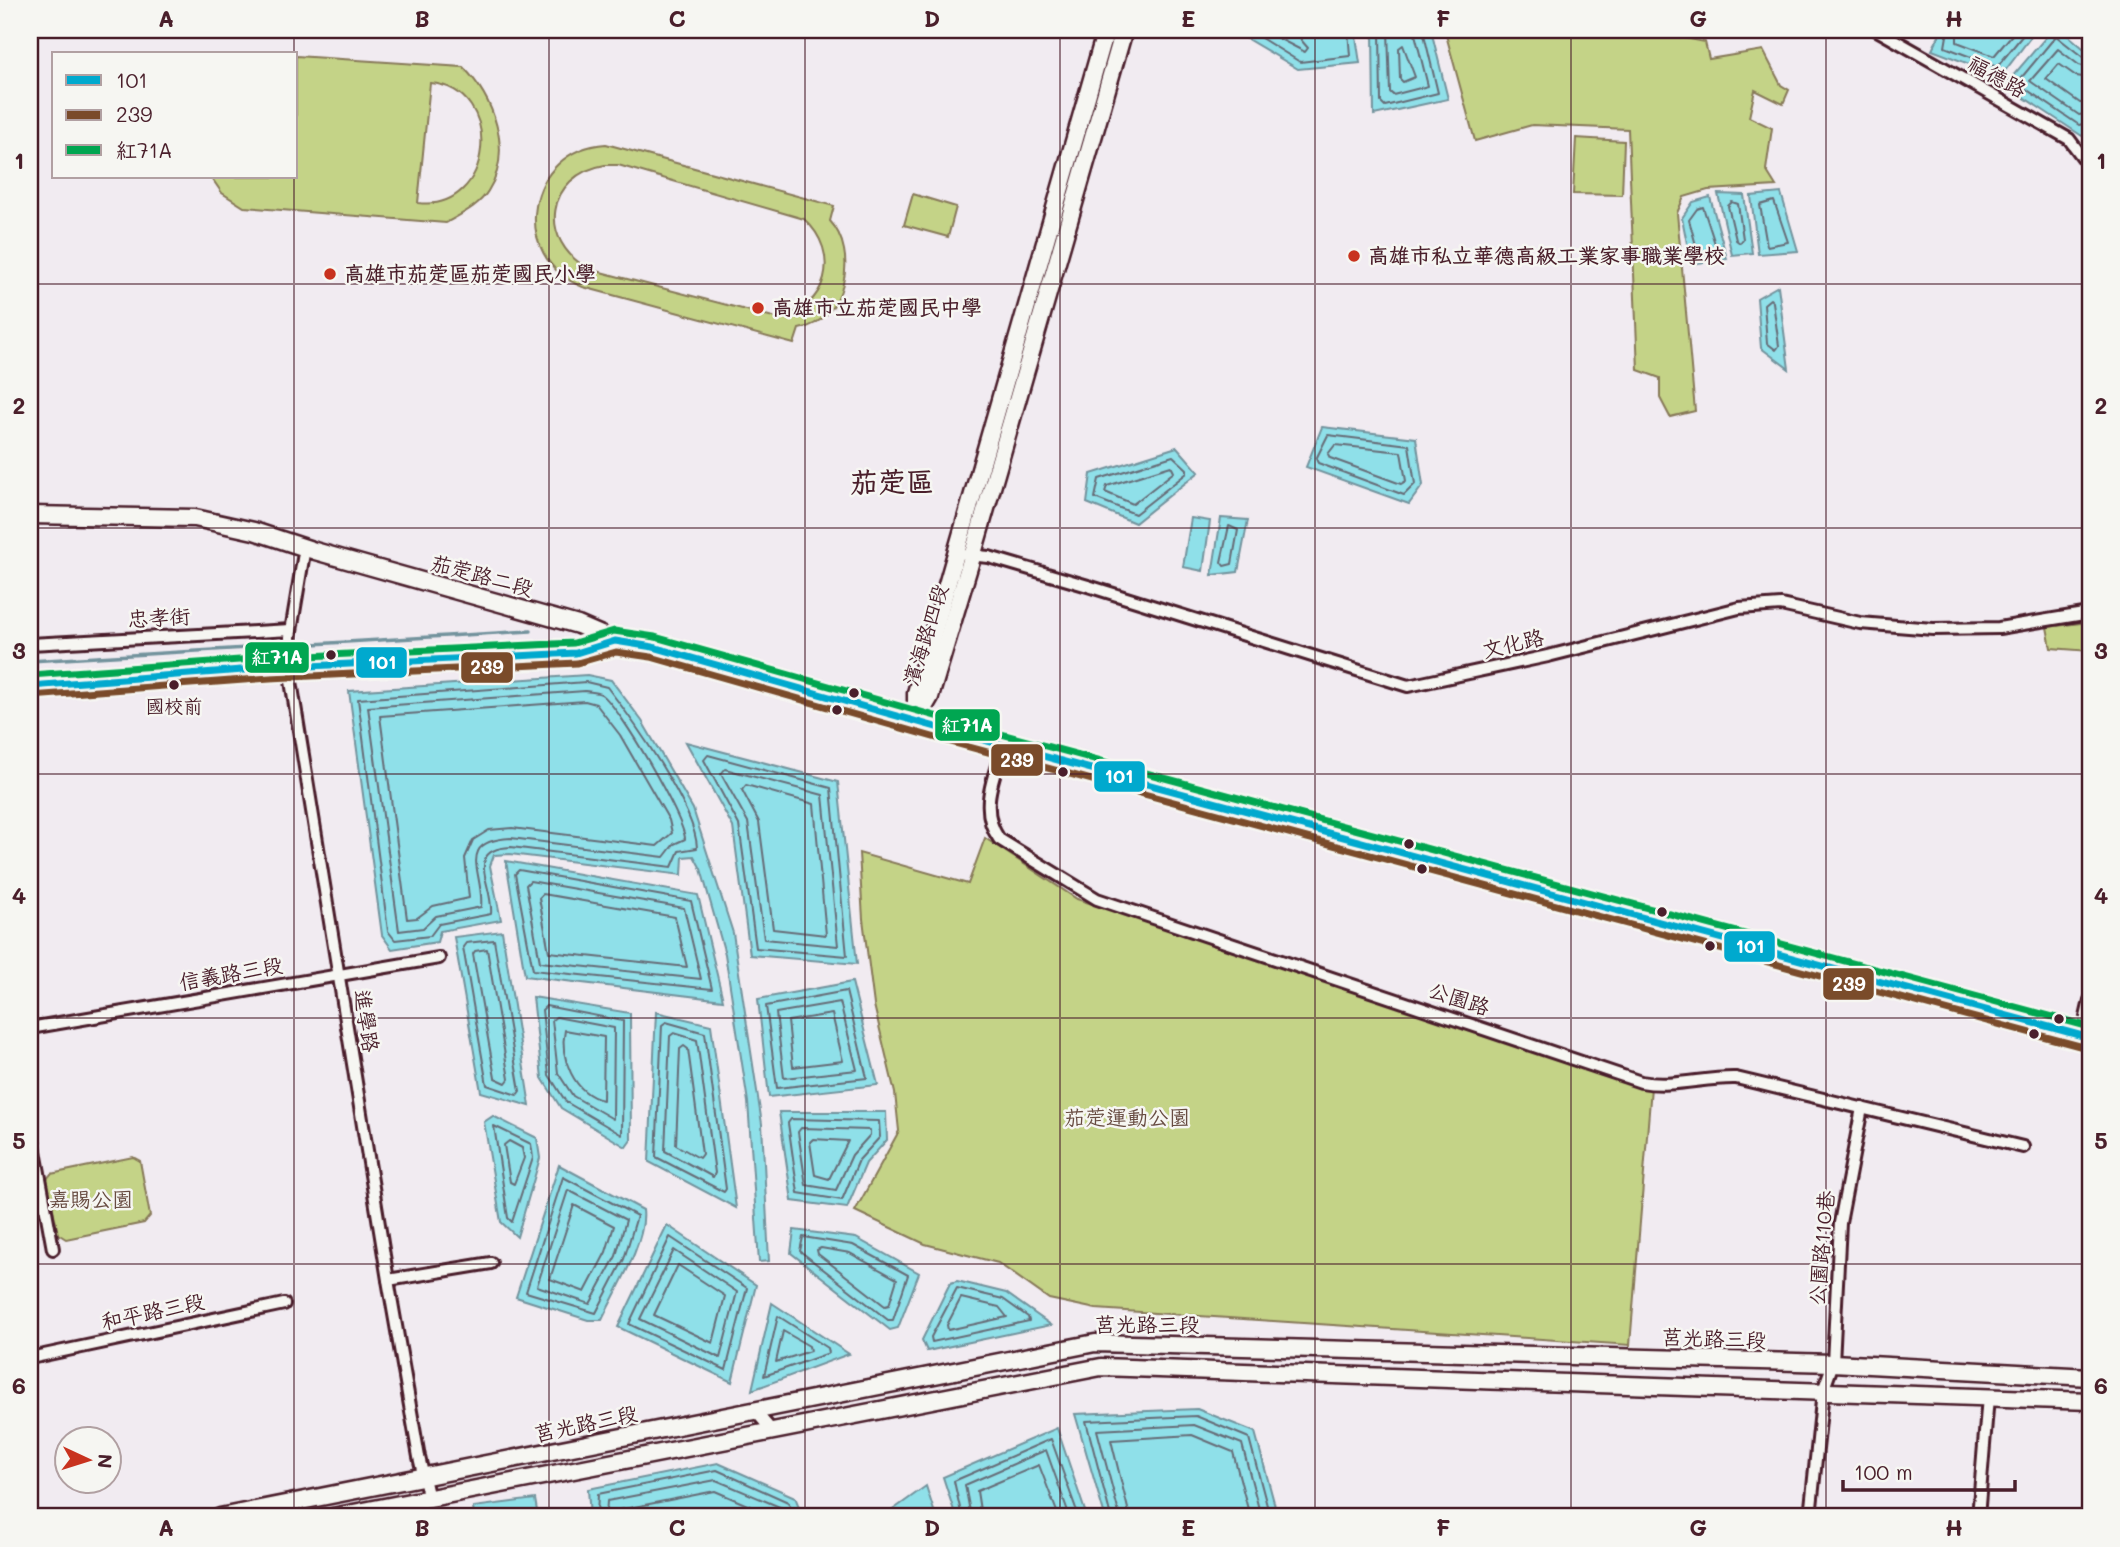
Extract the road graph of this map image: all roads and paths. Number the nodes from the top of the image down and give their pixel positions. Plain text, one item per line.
1 (1106, 30) edge
2 (1124, 30) edge
3 (1877, 30) edge
4 (2090, 167) edge
5 (30, 515) edge
6 (305, 547) junction
7 (956, 552) junction
8 (972, 557) junction
9 (2090, 613) edge
10 (290, 633) junction
11 (615, 641) junction
12 (30, 644) edge
13 (289, 662) junction
14 (30, 686) edge
15 (916, 721) junction
16 (1004, 744) junction
17 (439, 958) dead end
18 (339, 975) junction
19 (2090, 1000) edge
20 (30, 1027) edge
21 (2086, 1036) edge
22 (1863, 1108) junction
23 (30, 1124) edge
24 (2024, 1147) dead end
25 (53, 1249) dead end
26 (491, 1263) dead end
27 (388, 1280) junction
28 (284, 1304) dead end
29 (30, 1358) edge
30 (1833, 1363) junction
31 (2090, 1377) edge
32 (1823, 1391) junction
33 (1988, 1397) junction
34 (2090, 1401) edge
35 (755, 1411) junction
36 (774, 1433) junction
37 (423, 1478) junction
38 (429, 1499) junction
39 (220, 1517) edge
40 (333, 1517) edge
41 (1810, 1517) edge
42 (1978, 1517) edge

1 - 7 street, 濱海路四段
2 - 8 street, 濱海路四段
3 - 4 street, 福德路
5 - 6 street, 茄萣路二段
6 - 10 street, 進學路
6 - 11 street, 茄萣路二段
7 - 8 street, 文化路
7 - 15 street, 濱海路四段
8 - 9 street, 文化路
8 - 15 street, 濱海路四段
10 - 12 street, 忠孝街
10 - 13 street, 進學路
11 - 13 street
11 - 15 street, 茄萣路二段
13 - 14 street
13 - 18 street, 進學路
15 - 16 street, 茄萣路二段
16 - 21 street, 茄萣路二段
16 - 22 street, 公園路
17 - 18 street, 信義路三段
18 - 20 street, 信義路三段
18 - 27 street, 進學路
19 - 21 street
22 - 24 street, 公園路
22 - 30 street, 公園路110巷
23 - 25 street
26 - 27 street
27 - 37 street, 進學路
28 - 29 street, 和平路三段
30 - 31 street, 莒光路三段
30 - 32 street, 公園路110巷
30 - 35 street, 莒光路三段
32 - 33 street, 莒光路三段
32 - 36 street, 莒光路三段
32 - 41 street, 公園路110巷
33 - 34 street, 莒光路三段
33 - 42 street
35 - 36 street
35 - 37 street, 莒光路三段
36 - 38 street, 莒光路三段
37 - 38 street, 進學路
37 - 39 street, 莒光路三段
38 - 40 street, 莒光路三段

